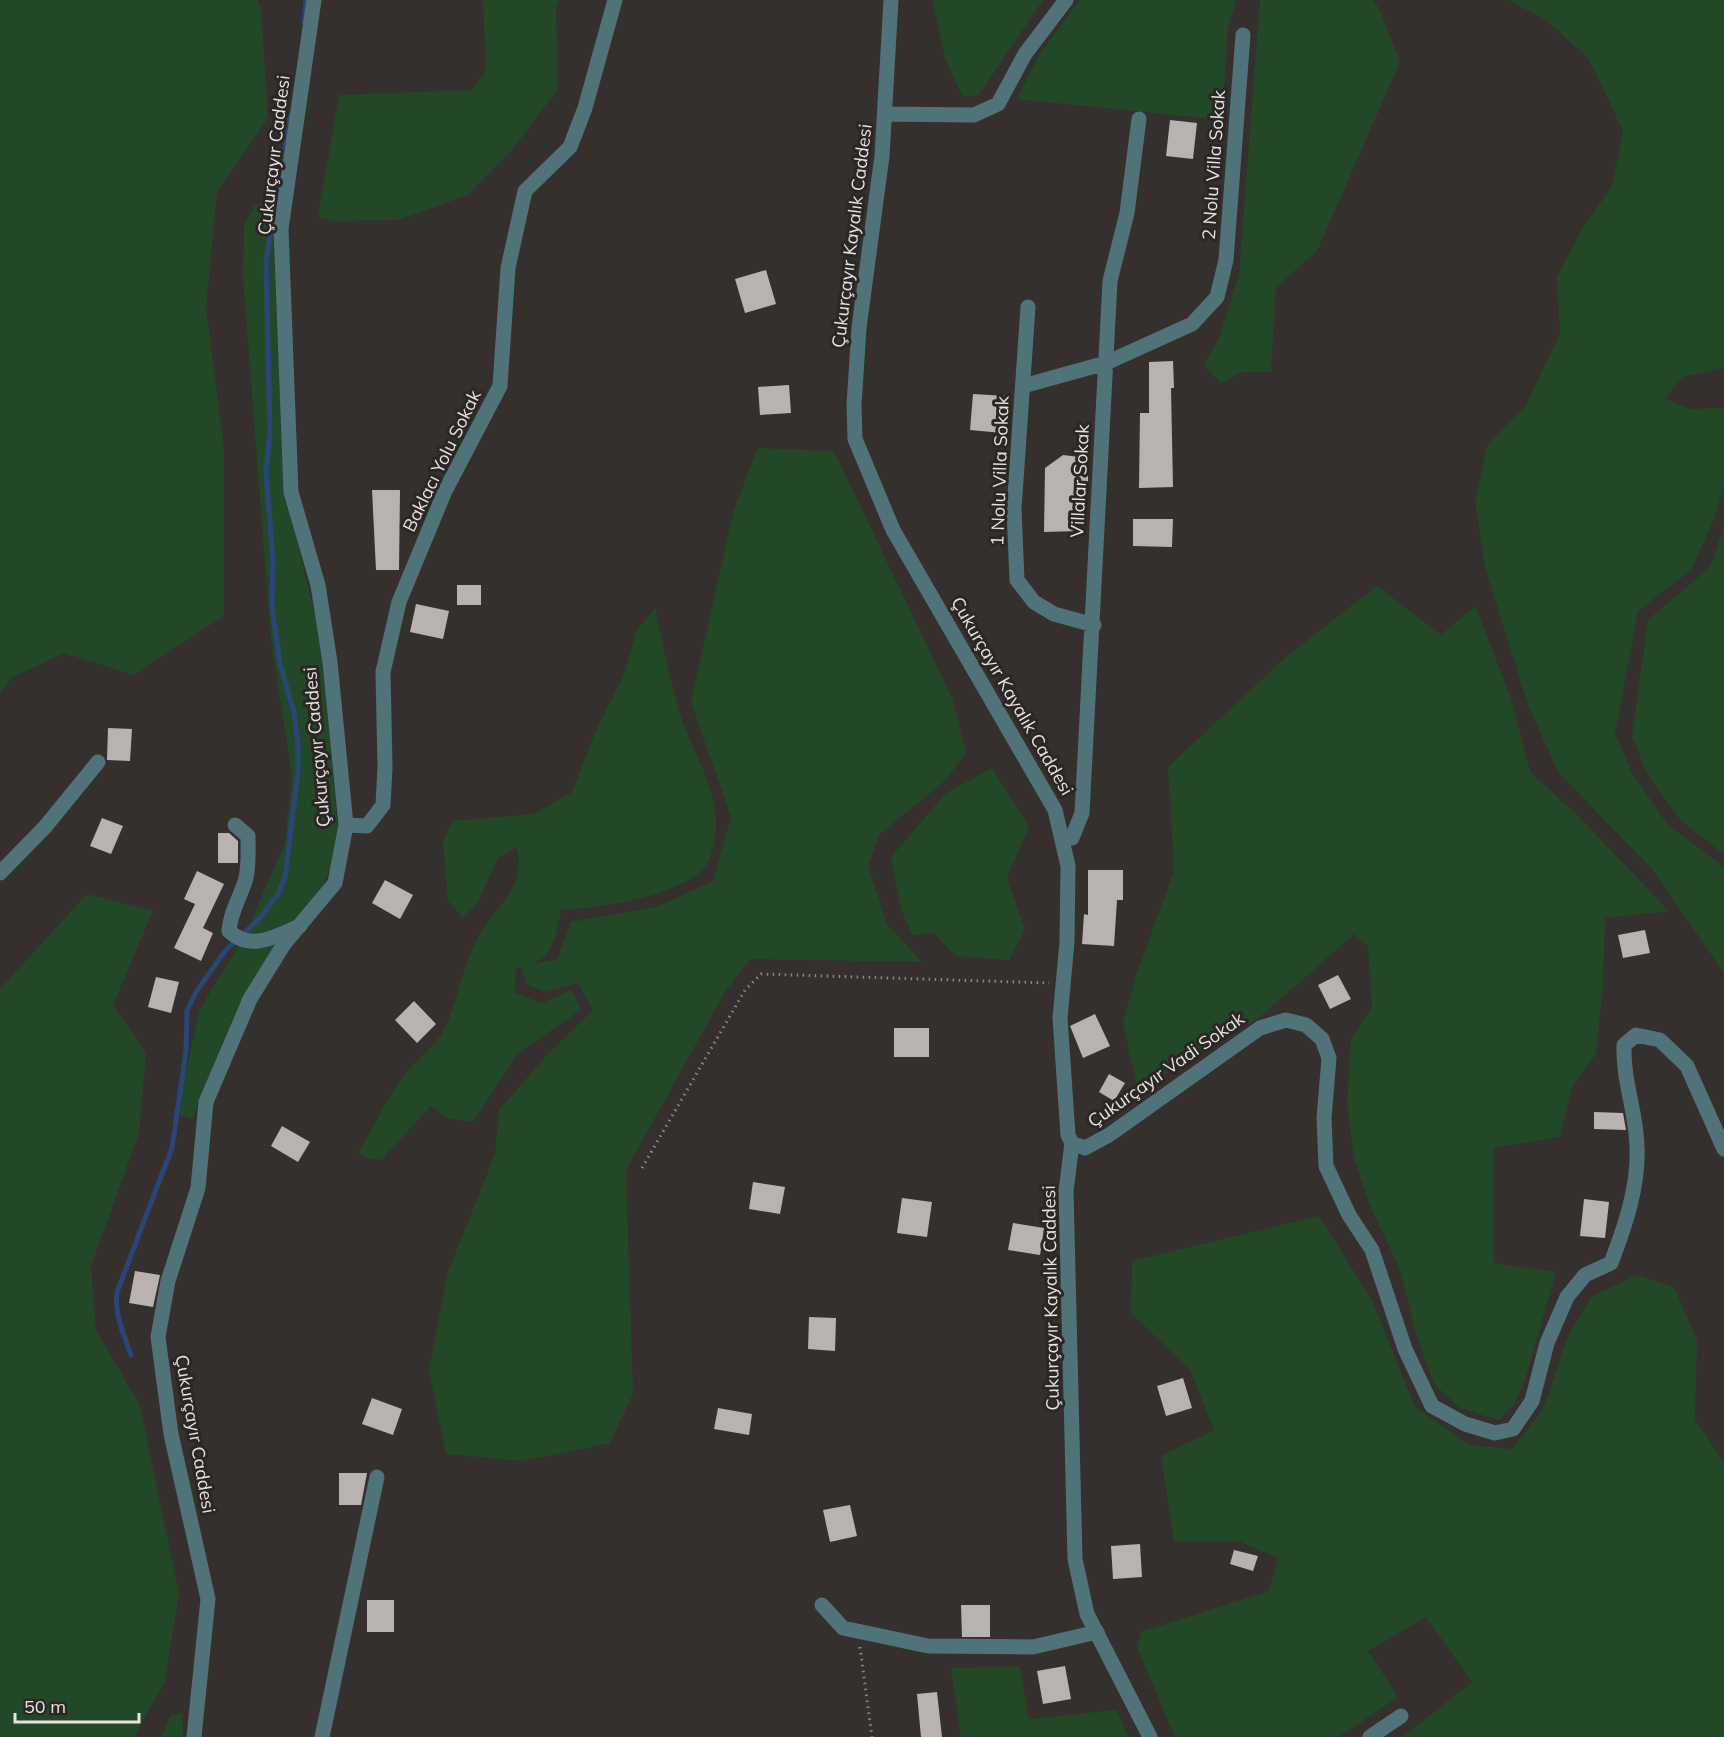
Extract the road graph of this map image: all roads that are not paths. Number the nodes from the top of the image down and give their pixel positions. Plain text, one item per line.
1 (314, 0) edge
2 (615, 0) edge
3 (891, 0) edge
4 (1066, 0) edge
5 (1243, 35) dead end
6 (885, 114) junction
7 (1139, 119) dead end
8 (1028, 307) dead end
9 (1106, 363) junction
10 (1023, 386) junction
11 (1094, 625) junction
12 (98, 762) dead end
13 (235, 825) dead end
14 (346, 825) junction
15 (1063, 837) junction
16 (0, 873) edge
17 (300, 926) junction
18 (1072, 1143) junction
19 (1724, 1149) edge
20 (377, 1478) dead end
21 (822, 1605) dead end
22 (1097, 1632) junction
23 (1401, 1716) dead end
24 (194, 1737) edge
25 (322, 1737) edge
26 (1150, 1737) edge
27 (1370, 1737) edge

1 - 14 street, Çukurçayır Caddesi
2 - 14 street, Baklacı Yolu Sokak
3 - 6 street, Çukurçayır Kayalık Caddesi
4 - 6 street
5 - 9 street, 2 Nolu Villa Sokak
6 - 15 street, Çukurçayır Kayalık Caddesi
7 - 9 street, Villalar Sokak
8 - 10 street, 1 Nolu Villa Sokak
9 - 10 street
9 - 11 street, Villalar Sokak
10 - 11 street, 1 Nolu Villa Sokak
11 - 15 street, Villalar Sokak
12 - 16 street
13 - 17 street
14 - 17 street, Çukurçayır Caddesi
15 - 18 street, Çukurçayır Kayalık Caddesi
17 - 24 street, Çukurçayır Caddesi
18 - 19 street, Çukurçayır Vadi Sokak
18 - 22 street, Çukurçayır Kayalık Caddesi
20 - 25 street
21 - 22 street
22 - 26 street, Çukurçayır Kayalık Caddesi
23 - 27 street

